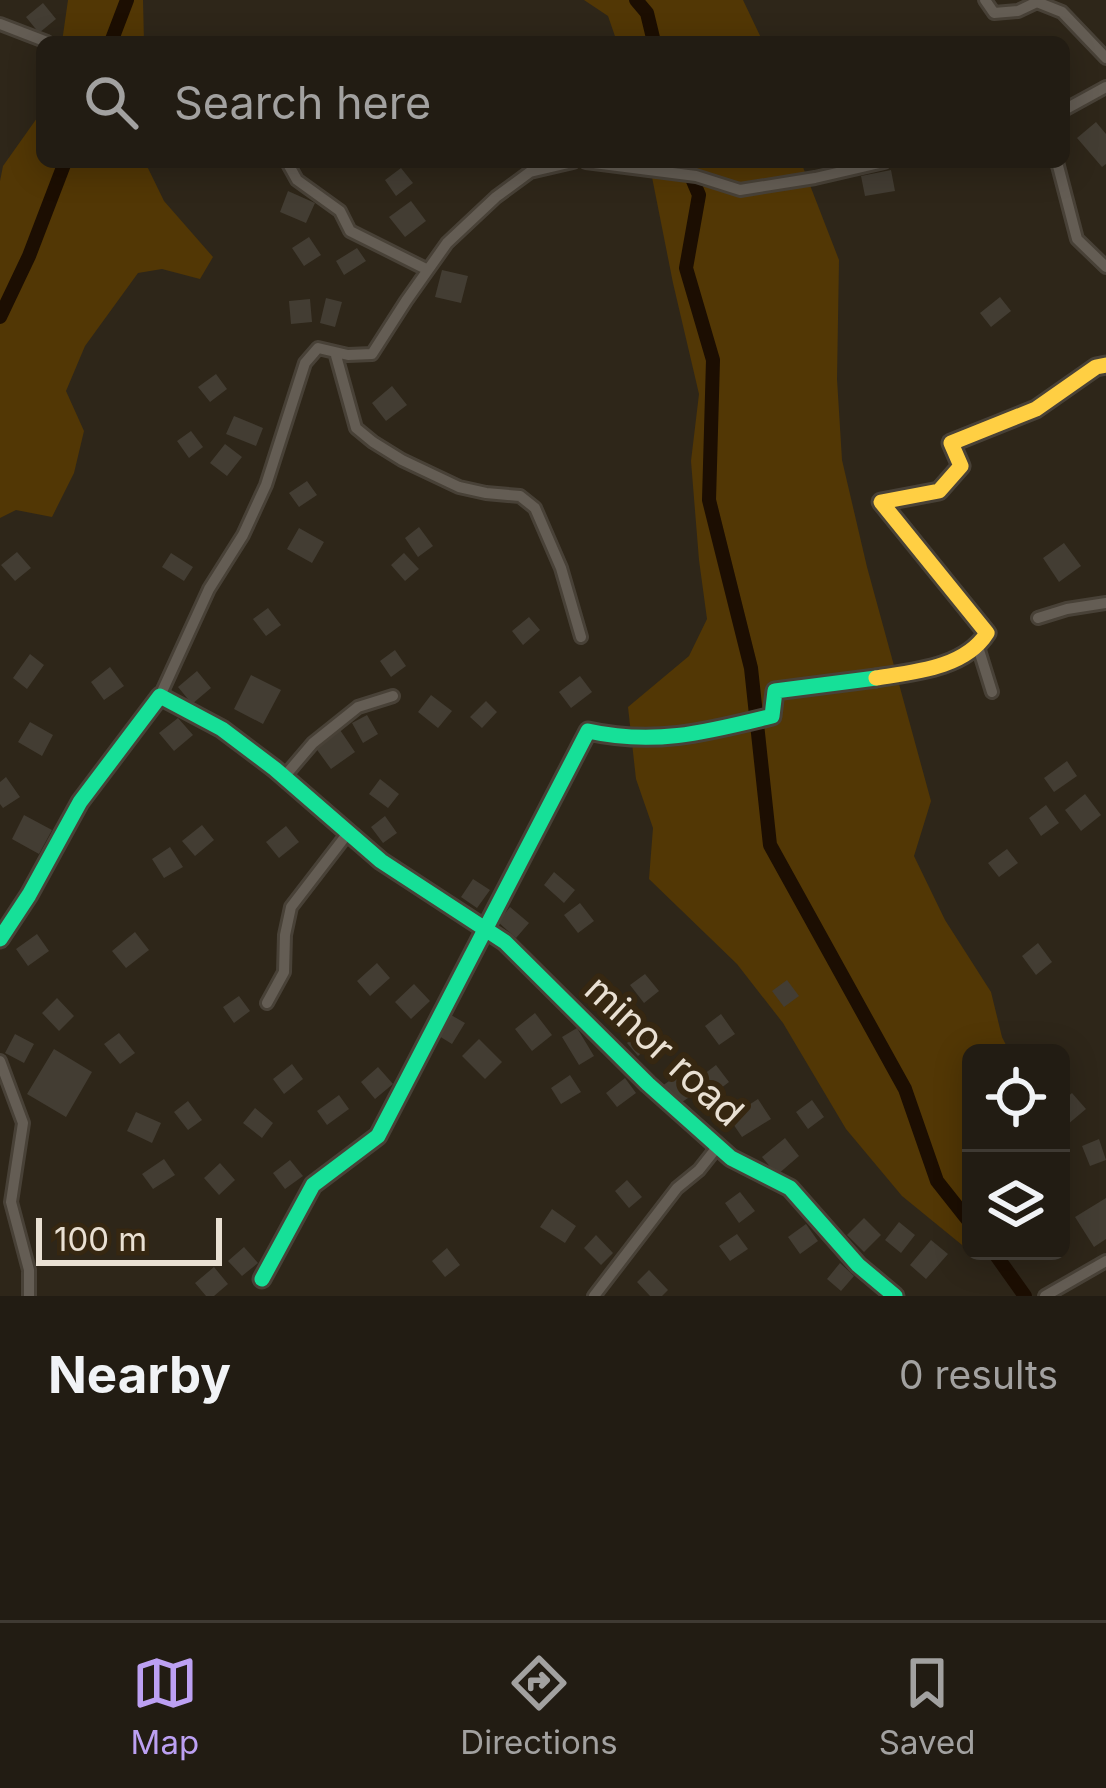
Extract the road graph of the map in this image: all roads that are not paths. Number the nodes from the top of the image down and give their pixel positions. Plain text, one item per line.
1 (985, 0) edge
2 (0, 24) edge
3 (36, 38) edge
4 (1106, 58) edge
5 (1106, 87) edge
6 (1070, 107) edge
7 (290, 168) edge
8 (547, 168) edge
9 (634, 168) edge
10 (858, 168) edge
11 (1059, 168) edge
12 (1106, 267) edge
13 (428, 270) junction
14 (335, 352) junction
15 (1106, 365) edge
16 (1106, 603) edge
17 (1038, 617) dead end
18 (581, 637) dead end
19 (978, 647) junction
20 (992, 692) dead end
21 (160, 696) junction
22 (393, 696) dead end
23 (284, 777) junction
24 (348, 833) junction
25 (484, 928) junction
26 (0, 939) edge
27 (267, 1003) dead end
28 (0, 1061) edge
29 (718, 1147) junction
30 (1106, 1261) edge
31 (262, 1280) dead end
32 (29, 1296) edge
33 (594, 1296) edge
34 (895, 1296) edge
35 (1045, 1296) edge

1 - 4 street
2 - 3 street
5 - 6 street
7 - 13 street
8 - 13 street
9 - 10 street
11 - 12 street
13 - 14 street
14 - 18 street
14 - 21 street
15 - 19 street
16 - 17 street
19 - 20 street
19 - 25 street
21 - 23 street, minor road
21 - 26 street
22 - 23 street
23 - 24 street, minor road
24 - 25 street, minor road
24 - 27 street
25 - 29 street, minor road
25 - 31 street
28 - 32 street
29 - 33 street
29 - 34 street, minor road
30 - 35 street

